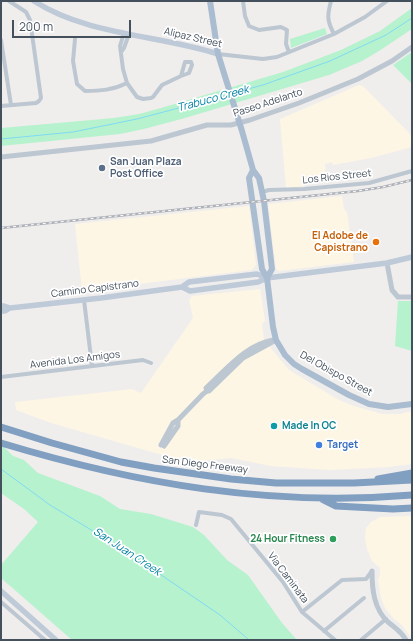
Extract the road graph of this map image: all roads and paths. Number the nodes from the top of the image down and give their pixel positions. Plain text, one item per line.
1 (9, 1) edge
2 (34, 1) edge
3 (210, 1) edge
4 (243, 1) edge
5 (331, 1) edge
6 (387, 1) edge
7 (126, 34) junction
8 (334, 34) junction
9 (75, 39) dead end
10 (1, 40) edge
11 (412, 47) edge
12 (289, 52) junction
13 (218, 54) junction
14 (181, 76) dead end
15 (127, 83) junction
16 (11, 105) junction
17 (1, 106) edge
18 (240, 123) junction
19 (1, 156) edge
20 (253, 170) junction
21 (412, 171) edge
22 (262, 192) junction
23 (412, 257) edge
24 (387, 263) junction
25 (267, 278) junction
26 (182, 286) junction
27 (412, 297) edge
28 (84, 300) junction
29 (1, 306) edge
30 (10, 308) junction
31 (1, 311) edge
32 (276, 340) junction
33 (151, 363) dead end
34 (92, 366) junction
35 (1, 377) edge
36 (412, 404) edge
37 (1, 427) edge
38 (1, 443) edge
39 (163, 445) dead end
40 (412, 473) edge
41 (412, 480) edge
42 (354, 483) junction
43 (412, 495) edge
44 (320, 498) junction
45 (412, 508) edge
46 (196, 524) dead end
47 (372, 571) joint
48 (1, 591) edge
49 (364, 598) dead end
50 (1, 602) edge
51 (302, 612) junction
52 (386, 620) junction
53 (324, 631) junction
54 (45, 640) edge
55 (56, 640) edge
56 (335, 640) edge
57 (361, 640) edge
58 (406, 640) edge

1 - 16 street
2 - 7 main road, Alipaz Street
3 - 13 main road, Del Obispo Street
4 - 12 street
5 - 8 street
6 - 8 street, Alipaz Street
7 - 13 main road, Alipaz Street
7 - 15 street
8 - 12 street, Alipaz Street
9 - 15 street
10 - 16 street
11 - 18 street, Paseo Adelanto
12 - 13 street, Alipaz Street
13 - 18 main road, Del Obispo Street
14 - 15 street
16 - 17 street
18 - 19 street, Paseo Adelanto
18 - 20 main road, Del Obispo Street
20 - 22 main road, Del Obispo Street
20 - 25 main road, Del Obispo Street
21 - 22 street, Los Rios Street
22 - 25 main road, Del Obispo Street
23 - 24 main road, Camino Capistrano
24 - 25 main road, Camino Capistrano
24 - 27 street
25 - 26 main road, Camino Capistrano
25 - 26 main road, Camino Capistrano
25 - 32 main road, Del Obispo Street
26 - 28 main road, Camino Capistrano
28 - 30 main road, Camino Capistrano
28 - 34 street
29 - 30 main road, Camino Capistrano
30 - 31 main road, Camino Capistrano
32 - 36 main road, Del Obispo Street
32 - 39 street
33 - 34 street, Avenida Los Amigos
34 - 35 street, Avenida Los Amigos
37 - 42 highway, San Diego Freeway
38 - 44 highway
40 - 42 highway
41 - 42 highway, San Diego Freeway
43 - 44 highway
44 - 45 highway
46 - 51 street, Via Caminata
47 - 51 street
47 - 52 street
48 - 55 main road
49 - 53 street
50 - 54 street
51 - 53 street, Via Caminata
52 - 57 street
52 - 58 street
53 - 56 street, Via Caminata

